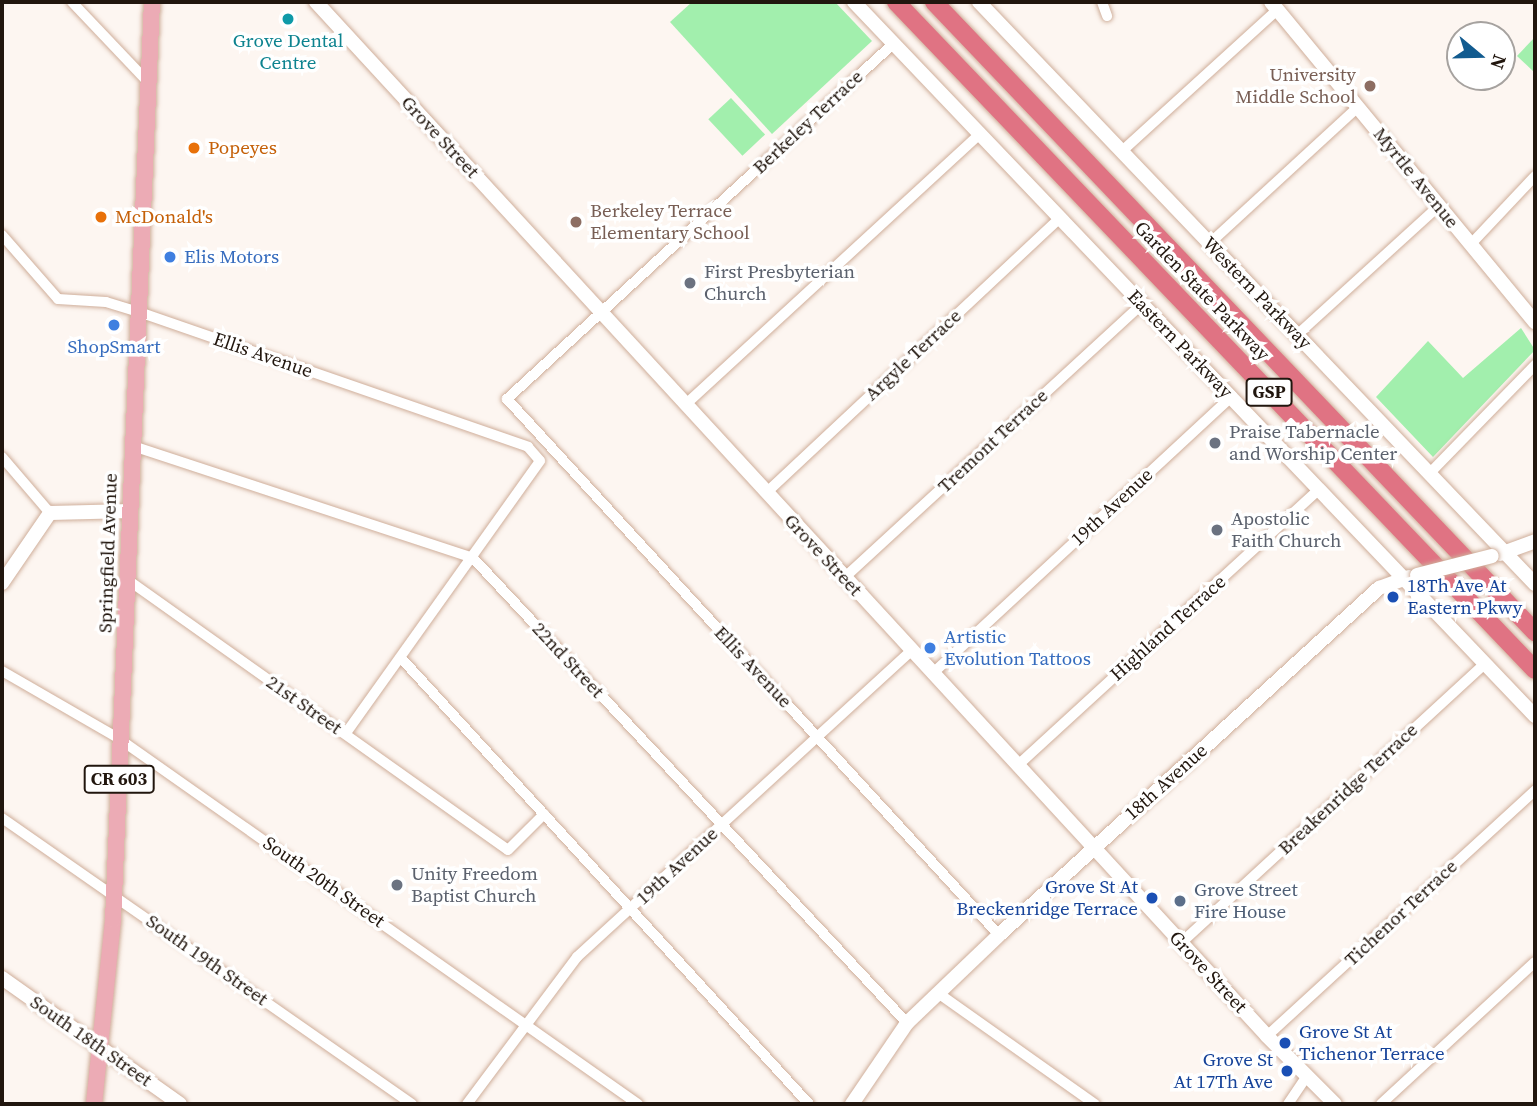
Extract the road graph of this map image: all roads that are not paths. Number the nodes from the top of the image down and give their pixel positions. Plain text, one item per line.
1 (72, 2) edge
2 (152, 2) edge
3 (316, 2) edge
4 (854, 2) edge
5 (882, 2) edge
6 (896, 2) edge
7 (934, 2) edge
8 (940, 2) edge
9 (979, 2) edge
10 (1102, 2) edge
11 (1274, 6) edge
12 (1107, 16) dead end
13 (961, 30) junction
14 (894, 43) junction
15 (149, 83) junction
16 (985, 95) junction
17 (1357, 107) junction
18 (981, 134) junction
19 (1121, 152) junction
20 (1535, 176) edge
21 (1439, 206) junction
22 (1060, 218) junction
23 (2, 235) edge
24 (1210, 243) junction
25 (1471, 244) junction
26 (1142, 304) junction
27 (139, 312) junction
28 (601, 313) junction
29 (1535, 323) edge
30 (1297, 335) junction
31 (1535, 365) edge
32 (1231, 397) junction
33 (507, 400) joint
34 (685, 405) junction
35 (134, 446) junction
36 (2, 457) edge
37 (1430, 473) junction
38 (1319, 489) junction
39 (766, 493) junction
40 (131, 511) junction
41 (50, 513) junction
42 (1535, 541) edge
43 (1498, 554) junction
44 (473, 558) junction
45 (1410, 577) junction
46 (844, 578) junction
47 (128, 580) junction
48 (2, 583) edge
49 (1535, 584) edge
50 (1535, 632) edge
51 (912, 651) junction
52 (401, 658) junction
53 (1485, 663) junction
54 (1535, 670) edge
55 (2, 671) edge
56 (932, 674) junction
57 (1535, 716) edge
58 (345, 734) junction
59 (817, 738) junction
60 (121, 741) junction
61 (1017, 766) junction
62 (1535, 790) edge
63 (544, 814) junction
64 (2, 818) edge
65 (722, 824) junction
66 (1093, 848) junction
67 (114, 895) junction
68 (629, 910) junction
69 (999, 935) junction
70 (1181, 943) junction
71 (1535, 962) edge
72 (2, 978) edge
73 (938, 993) junction
74 (525, 1022) junction
75 (907, 1023) junction
76 (1267, 1036) junction
77 (100, 1048) junction
78 (1306, 1077) junction
79 (857, 1102) edge
80 (94, 1104) edge
81 (180, 1104) edge
82 (412, 1104) edge
83 (467, 1104) edge
84 (638, 1104) edge
85 (809, 1104) edge
86 (1095, 1104) edge
87 (1287, 1104) edge
88 (1335, 1104) edge
89 (1381, 1104) edge

1 - 15 street
2 - 15 main road, Springfield Avenue / CR 603
3 - 28 main road, Grove Street
4 - 14 main road, Eastern Parkway
5 - 16 highway
6 - 16 highway, Garden State Parkway / GSP
7 - 13 highway, Garden State Parkway / GSP
8 - 13 highway
9 - 19 main road, Western Parkway
10 - 12 street
11 - 17 main road, Myrtle Avenue
11 - 19 street
13 - 50 highway, Garden State Parkway / GSP
14 - 18 main road, Eastern Parkway
14 - 28 street, Berkeley Terrace
15 - 27 main road, Springfield Avenue / CR 603
16 - 54 highway, Garden State Parkway / GSP
17 - 21 main road, Myrtle Avenue
17 - 24 street
18 - 22 main road, Eastern Parkway
18 - 34 street
19 - 24 main road, Western Parkway
20 - 25 street
21 - 25 main road, Myrtle Avenue
21 - 30 street
22 - 26 main road, Eastern Parkway
22 - 39 street, Argyle Terrace
23 - 27 street, Ellis Avenue
24 - 30 main road, Western Parkway
25 - 29 main road, Myrtle Avenue
26 - 32 main road, Eastern Parkway
26 - 46 street, Tremont Terrace
27 - 35 main road, Springfield Avenue / CR 603
27 - 44 street, Ellis Avenue
28 - 33 street, Berkeley Terrace
28 - 34 main road, Grove Street
30 - 37 main road, Western Parkway
31 - 37 street
32 - 38 main road, Eastern Parkway
32 - 56 street, 19th Avenue
33 - 59 street, Ellis Avenue
34 - 39 main road, Grove Street
35 - 40 main road, Springfield Avenue / CR 603
35 - 44 street, 22nd Street
36 - 41 street
37 - 43 main road, Western Parkway
38 - 45 main road, Eastern Parkway
38 - 61 street, Highland Terrace
39 - 46 main road, Grove Street
40 - 41 main road
40 - 47 main road, Springfield Avenue / CR 603
41 - 48 main road
42 - 43 main road, 18th Avenue
43 - 45 main road, 18th Avenue, bridge
43 - 49 main road, Western Parkway
44 - 52 street
44 - 65 street, 22nd Street
45 - 53 main road, Eastern Parkway
45 - 66 main road, 18th Avenue
46 - 51 main road, Grove Street
47 - 58 street, 21st Street
47 - 60 main road, Springfield Avenue / CR 603
51 - 56 main road, Grove Street
51 - 59 street, 19th Avenue
52 - 58 street
52 - 63 street
53 - 57 main road, Eastern Parkway
53 - 70 street, Breakenridge Terrace
55 - 60 street, South 20th Street
56 - 61 main road, Grove Street
58 - 63 street, 21st Street
59 - 65 street, 19th Avenue
59 - 69 street, Ellis Avenue
60 - 67 main road, Springfield Avenue / CR 603
60 - 74 street, South 20th Street
61 - 66 main road, Grove Street
62 - 76 street, Tichenor Terrace
63 - 68 street
64 - 67 street, South 19th Street
65 - 68 street, 19th Avenue
65 - 75 street, 22nd Street
66 - 69 main road, 18th Avenue
66 - 70 main road, Grove Street
67 - 77 main road, Springfield Avenue / CR 603
67 - 82 street, South 19th Street
68 - 74 street, 19th Avenue
68 - 85 street
69 - 73 main road, 18th Avenue
70 - 76 main road, Grove Street
71 - 89 street
72 - 77 main road, South 18th Street
73 - 75 main road, 18th Avenue
73 - 86 street
74 - 83 street, 19th Avenue
74 - 84 street, South 20th Street
75 - 79 main road, 18th Avenue
76 - 78 main road, Grove Street
77 - 80 main road, Springfield Avenue / CR 603
77 - 81 main road, South 18th Street
78 - 87 street
78 - 88 main road, Grove Street

